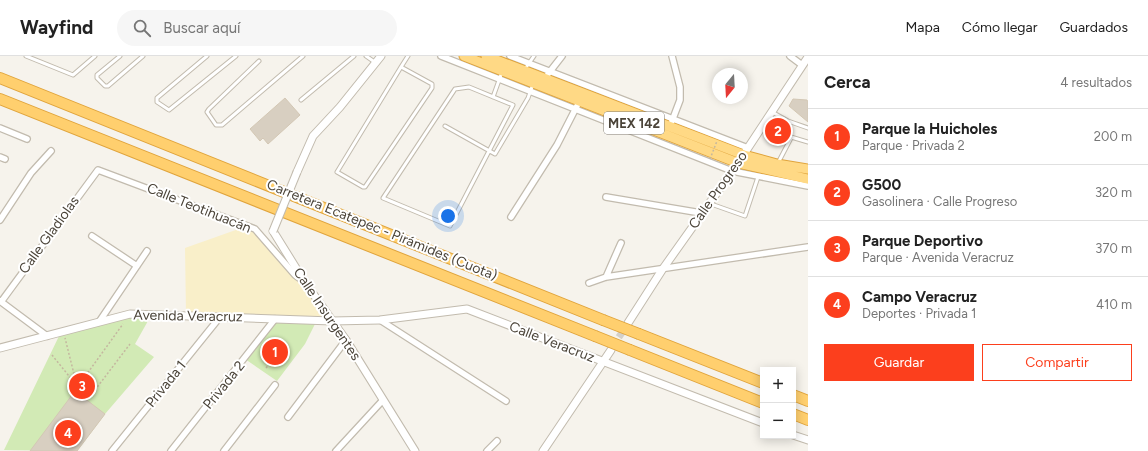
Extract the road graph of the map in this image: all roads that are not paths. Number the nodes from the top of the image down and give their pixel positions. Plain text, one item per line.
1 (26, 56) edge
2 (95, 56) edge
3 (120, 56) edge
4 (143, 56) edge
5 (207, 56) edge
6 (236, 56) edge
7 (303, 56) edge
8 (354, 56) edge
9 (366, 56) edge
10 (381, 56) edge
11 (408, 56) edge
12 (441, 56) edge
13 (464, 56) edge
14 (486, 56) edge
15 (510, 56) edge
16 (534, 56) edge
17 (562, 56) edge
18 (672, 56) edge
19 (790, 56) edge
20 (808, 57) edge
21 (259, 61) dead end
22 (376, 63) junction
23 (802, 65) junction
24 (401, 66) junction
25 (526, 67) junction
26 (546, 75) junction
27 (501, 76) junction
28 (0, 78) edge
29 (532, 88) junction
30 (493, 97) junction
31 (0, 99) edge
32 (301, 100) dead end
33 (577, 106) junction
34 (772, 112) junction
35 (671, 123) junction
36 (764, 124) junction
37 (445, 126) dead end
38 (0, 128) edge
39 (808, 128) edge
40 (791, 138) junction
41 (27, 139) dead end
42 (808, 142) edge
43 (51, 151) dead end
44 (489, 152) junction
45 (746, 152) junction
46 (738, 163) junction
47 (777, 164) junction
48 (808, 169) edge
49 (98, 170) joint
50 (732, 171) junction
51 (758, 178) junction
52 (808, 179) edge
53 (808, 186) edge
54 (606, 197) dead end
55 (709, 203) junction
56 (702, 213) junction
57 (511, 218) dead end
58 (0, 220) edge
59 (92, 236) dead end
60 (621, 243) dead end
61 (808, 247) edge
62 (147, 251) dead end
63 (137, 266) junction
64 (662, 270) junction
65 (606, 278) junction
66 (304, 281) junction
67 (589, 283) dead end
68 (0, 302) edge
69 (220, 317) junction
70 (275, 319) junction
71 (380, 320) junction
72 (332, 321) junction
73 (99, 322) junction
74 (628, 323) tunnel mouth
75 (47, 336) junction
76 (346, 340) junction
77 (0, 348) edge
78 (611, 350) tunnel mouth
79 (604, 362) junction
80 (760, 382) edge
81 (275, 385) dead end
82 (796, 396) edge
83 (383, 400) junction
84 (506, 401) dead end
85 (808, 401) edge
86 (760, 402) edge
87 (796, 415) edge
88 (288, 417) dead end
89 (808, 420) edge
90 (760, 422) edge
91 (796, 436) edge
92 (808, 440) edge
93 (497, 441) dead end
94 (112, 451) edge
95 (171, 451) edge
96 (224, 451) edge
97 (336, 451) edge
98 (415, 451) edge
99 (487, 451) edge
100 (543, 451) edge

1 - 2 lane
3 - 4 lane
5 - 6 lane
7 - 21 lane
8 - 32 lane
9 - 22 lane
10 - 22 street, Calle Insurgentes
11 - 24 lane
12 - 27 street
13 - 27 highway, MEX 142
14 - 25 highway, MEX 142
15 - 25 street
16 - 25 lane
17 - 26 street
18 - 35 street
19 - 23 street
20 - 23 street, Calle Progreso
22 - 66 street, Calle Insurgentes, bridge
23 - 34 street, Calle Progreso
24 - 24 lane
25 - 26 highway, MEX 142
26 - 35 highway, MEX 142
27 - 29 highway, MEX 142
27 - 30 lane
28 - 80 highway, Carretera Ecatepec - Pirámides (Cuota), bridge
29 - 33 highway, MEX 142
29 - 44 lane
30 - 44 lane
30 - 44 lane
31 - 86 highway, Carretera Ecatepec - Pirámides (Cuota), bridge
33 - 46 highway, MEX 142
33 - 50 street
33 - 57 street
34 - 36 street, Calle Progreso
34 - 39 lane
35 - 45 highway, MEX 142
36 - 40 lane
36 - 45 street, Calle Progreso
37 - 44 lane
38 - 41 street
40 - 42 lane
40 - 47 lane
43 - 58 street
45 - 46 street, Calle Progreso
45 - 47 highway, MEX 142
46 - 50 street, Calle Progreso
46 - 52 highway, MEX 142
47 - 48 highway, MEX 142
49 - 66 street, Calle Teotihuacán
49 - 68 street, Calle Gladiolas
50 - 51 street
50 - 55 street, Calle Progreso
51 - 53 street
51 - 55 lane
54 - 56 street
55 - 56 street, Calle Progreso
56 - 64 street, Calle Progreso
59 - 63 street
60 - 65 street
61 - 64 street
62 - 63 street
63 - 73 street
64 - 65 street
64 - 74 street, Calle Progreso
65 - 67 street
66 - 72 street, Calle Insurgentes
68 - 75 street
69 - 70 street, Avenida Veracruz
69 - 73 street, Avenida Veracruz
69 - 94 street, Privada 1
70 - 72 street, Avenida Veracruz
70 - 95 street, Privada 2
71 - 72 street, Calle Veracruz
71 - 79 street, Calle Veracruz
71 - 84 street
72 - 76 street, Calle Insurgentes
73 - 75 street, Avenida Veracruz
75 - 77 street, Avenida Veracruz
76 - 83 street, Calle Insurgentes
76 - 88 street
78 - 79 street
79 - 90 street, Calle Veracruz
79 - 100 street
81 - 96 street
82 - 85 highway
83 - 97 street
83 - 98 street, Calle Insurgentes
87 - 89 highway
91 - 92 street
93 - 99 street

